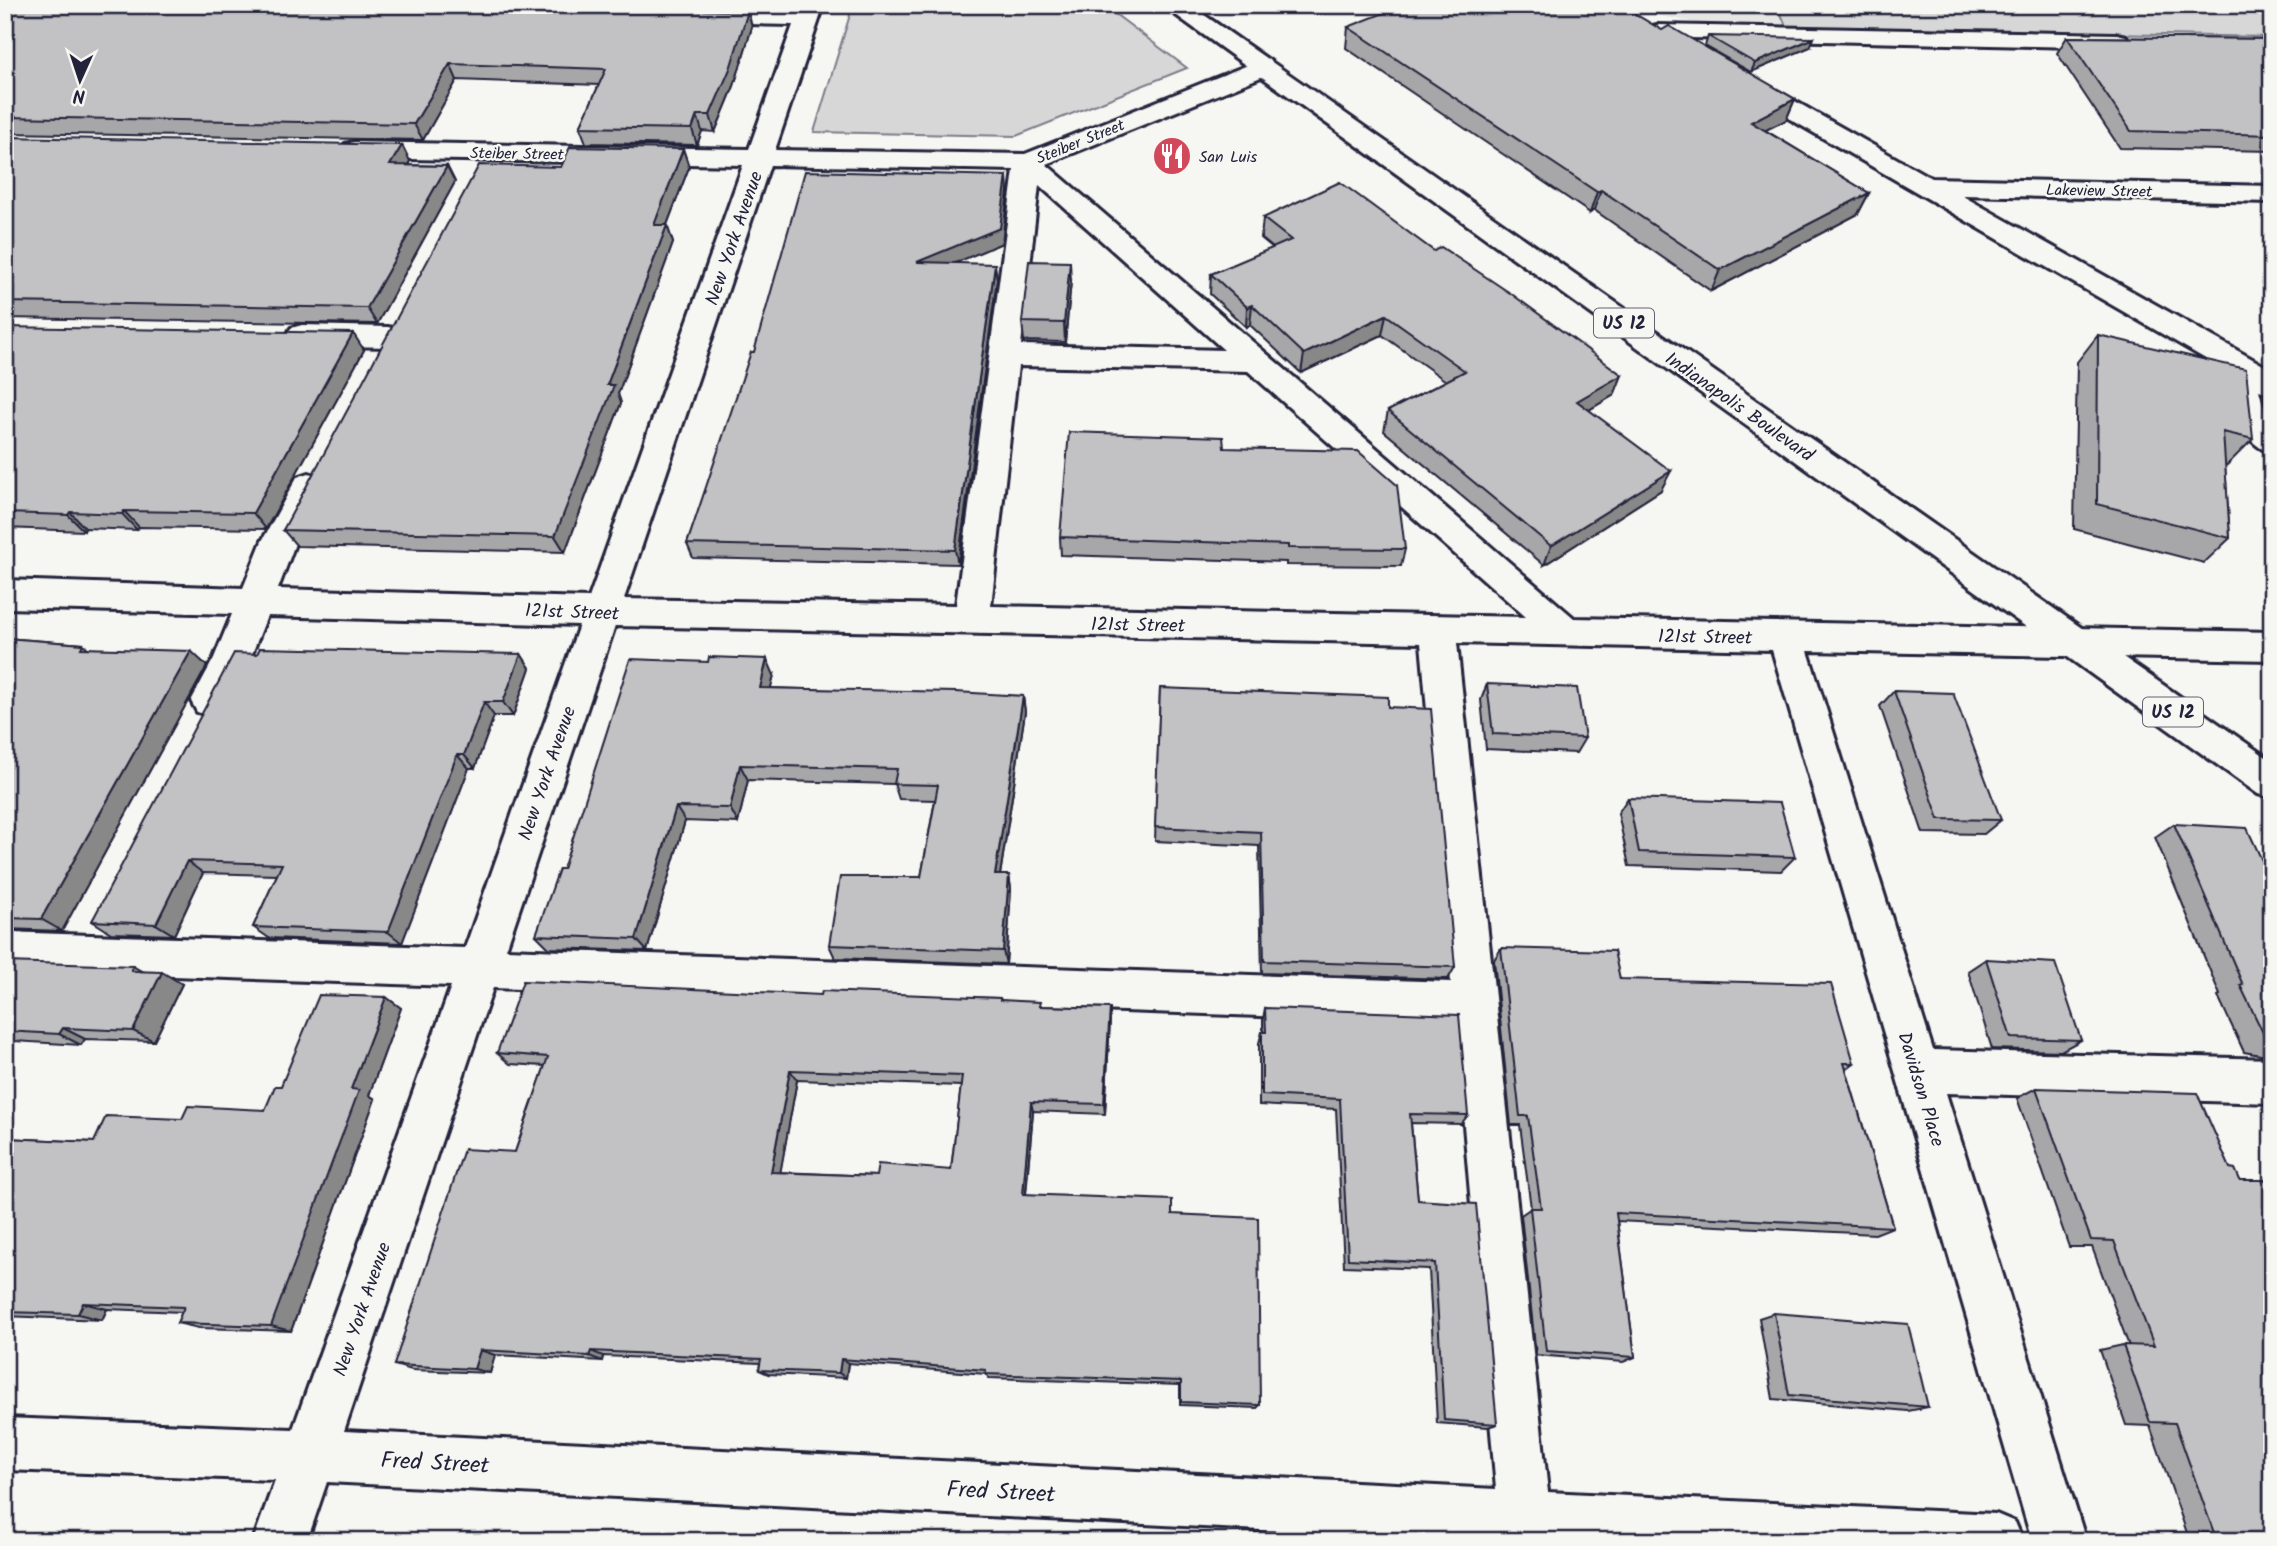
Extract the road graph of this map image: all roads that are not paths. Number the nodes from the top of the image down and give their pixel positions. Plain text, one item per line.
1 (1174, 5) edge
2 (810, 12) edge
3 (676, 16) edge
4 (2146, 42) edge
5 (1262, 68) junction
6 (335, 149) edge
7 (487, 153) junction
8 (761, 159) junction
9 (1028, 162) junction
10 (468, 186) edge
11 (1927, 186) junction
12 (2272, 194) edge
13 (279, 335) edge
14 (1005, 355) junction
15 (1258, 361) junction
16 (2236, 363) junction
17 (369, 373) edge
18 (2272, 384) edge
19 (2272, 442) edge
20 (324, 457) edge
21 (5, 594) edge
22 (255, 600) junction
23 (601, 612) junction
24 (972, 620) junction
25 (1438, 630) junction
26 (1569, 633) junction
27 (1786, 637) junction
28 (2073, 642) junction
29 (2272, 646) edge
30 (193, 732) edge
31 (2272, 782) edge
32 (5, 951) edge
33 (479, 967) junction
34 (1474, 1003) junction
35 (1916, 1071) junction
36 (2272, 1081) edge
37 (5, 1444) edge
38 (310, 1455) junction
39 (1526, 1529) edge
40 (280, 1541) edge
41 (1996, 1541) edge
42 (2059, 1541) edge

1 - 5 street, Indianapolis Boulevard / US 12
2 - 3 street
2 - 8 street, New York Avenue
4 - 11 street
5 - 9 street, Steiber Street
5 - 28 street, Indianapolis Boulevard / US 12
6 - 7 street, Steiber Street
7 - 8 street, Steiber Street
7 - 10 street
8 - 9 street, Steiber Street
8 - 23 street, New York Avenue
9 - 14 street
9 - 15 street
11 - 12 street, Lakeview Street
11 - 16 street
13 - 17 street
14 - 15 street
14 - 24 street
15 - 26 street
16 - 18 street
16 - 19 street
20 - 22 street
21 - 22 street, 121st Street
22 - 23 street, 121st Street
22 - 30 street
23 - 24 street, 121st Street
23 - 33 street, New York Avenue
24 - 25 street, 121st Street
25 - 26 street, 121st Street
25 - 34 street
26 - 27 street, 121st Street
27 - 28 street, 121st Street
27 - 35 street, Davidson Place
28 - 29 street, 121st Street
28 - 31 street, Indianapolis Boulevard / US 12
32 - 33 street
33 - 34 street
33 - 38 street, New York Avenue
34 - 39 street
35 - 36 street
35 - 42 street, Davidson Place
37 - 38 street, Fred Street
38 - 39 street, Fred Street
38 - 40 street, New York Avenue
39 - 41 street, Fred Street

